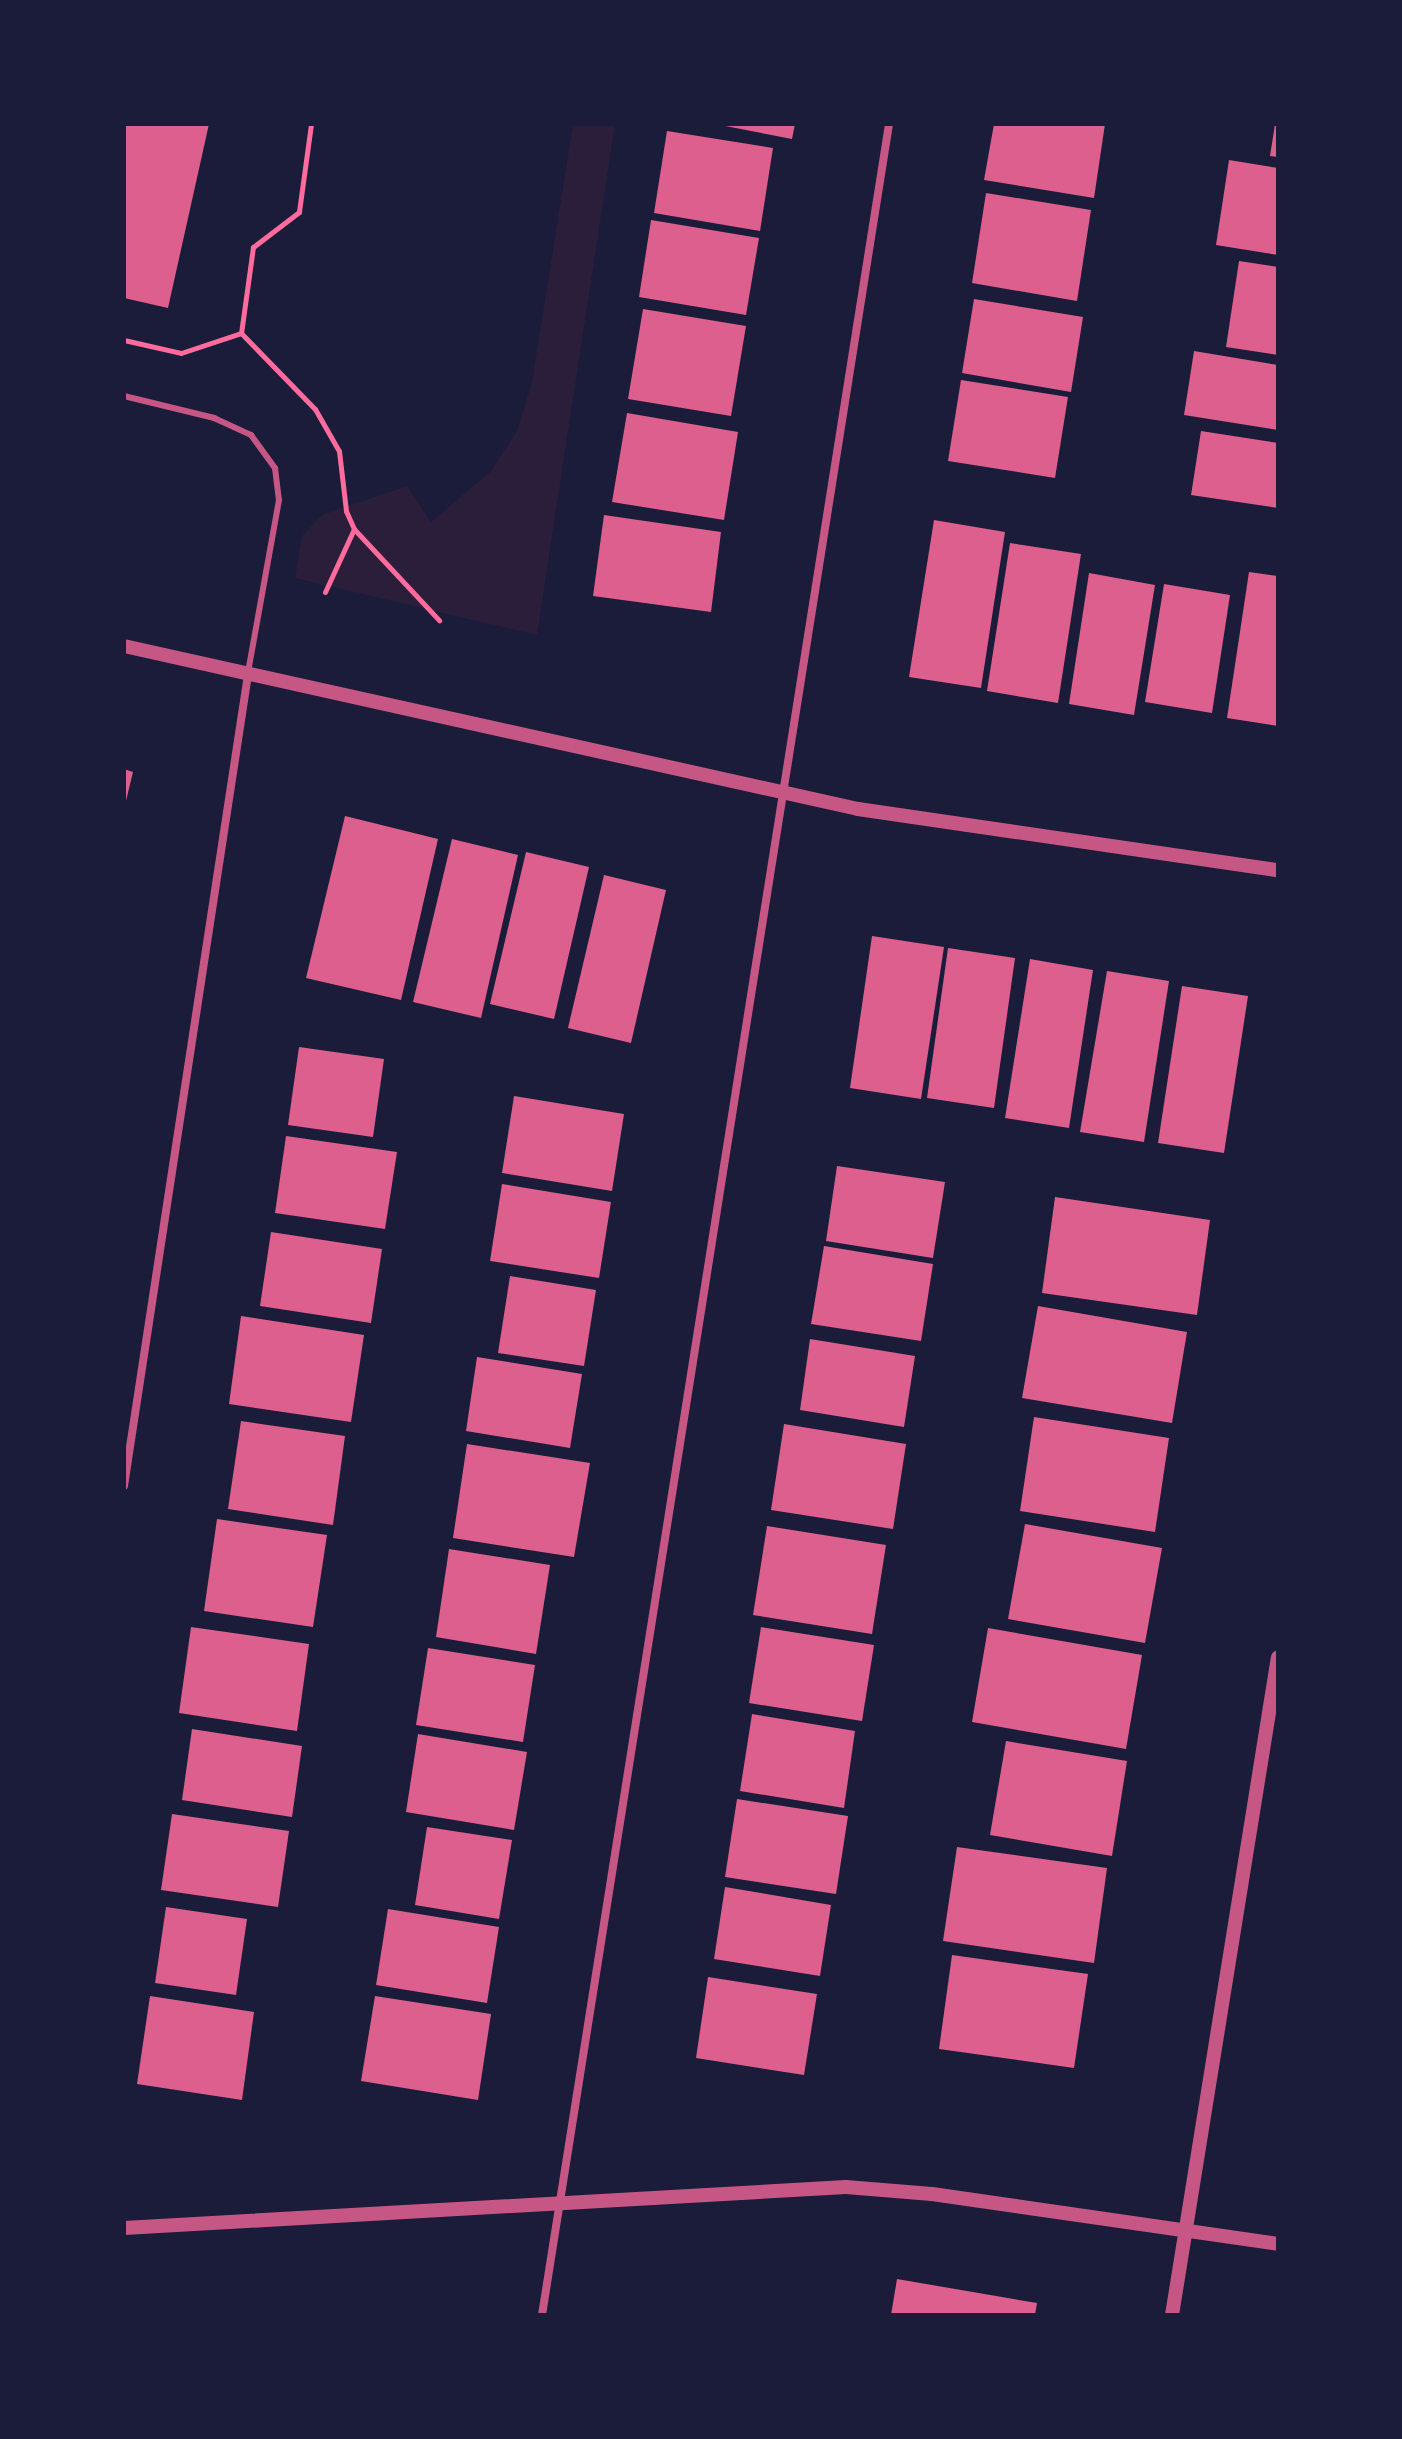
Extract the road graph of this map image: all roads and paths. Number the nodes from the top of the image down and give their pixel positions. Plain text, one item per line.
1 (311, 124) edge
2 (889, 124) edge
3 (241, 333) junction
4 (124, 340) edge
5 (124, 396) edge
6 (354, 529) junction
7 (325, 592) dead end
8 (439, 620) dead end
9 (124, 646) edge
10 (248, 675) junction
11 (782, 792) junction
12 (1278, 870) edge
13 (124, 1486) edge
14 (1278, 1657) edge
15 (562, 2200) junction
16 (124, 2228) edge
17 (1185, 2230) junction
18 (1278, 2244) edge
19 (542, 2315) edge
20 (1172, 2315) edge

1 - 3 path
2 - 11 street
3 - 4 path
3 - 6 path
5 - 10 lane
6 - 7 path
6 - 8 path
9 - 10 street
10 - 11 street
10 - 13 street
11 - 12 street
11 - 15 street
14 - 17 street
15 - 16 street
15 - 17 street
15 - 19 street
17 - 18 street
17 - 20 street

